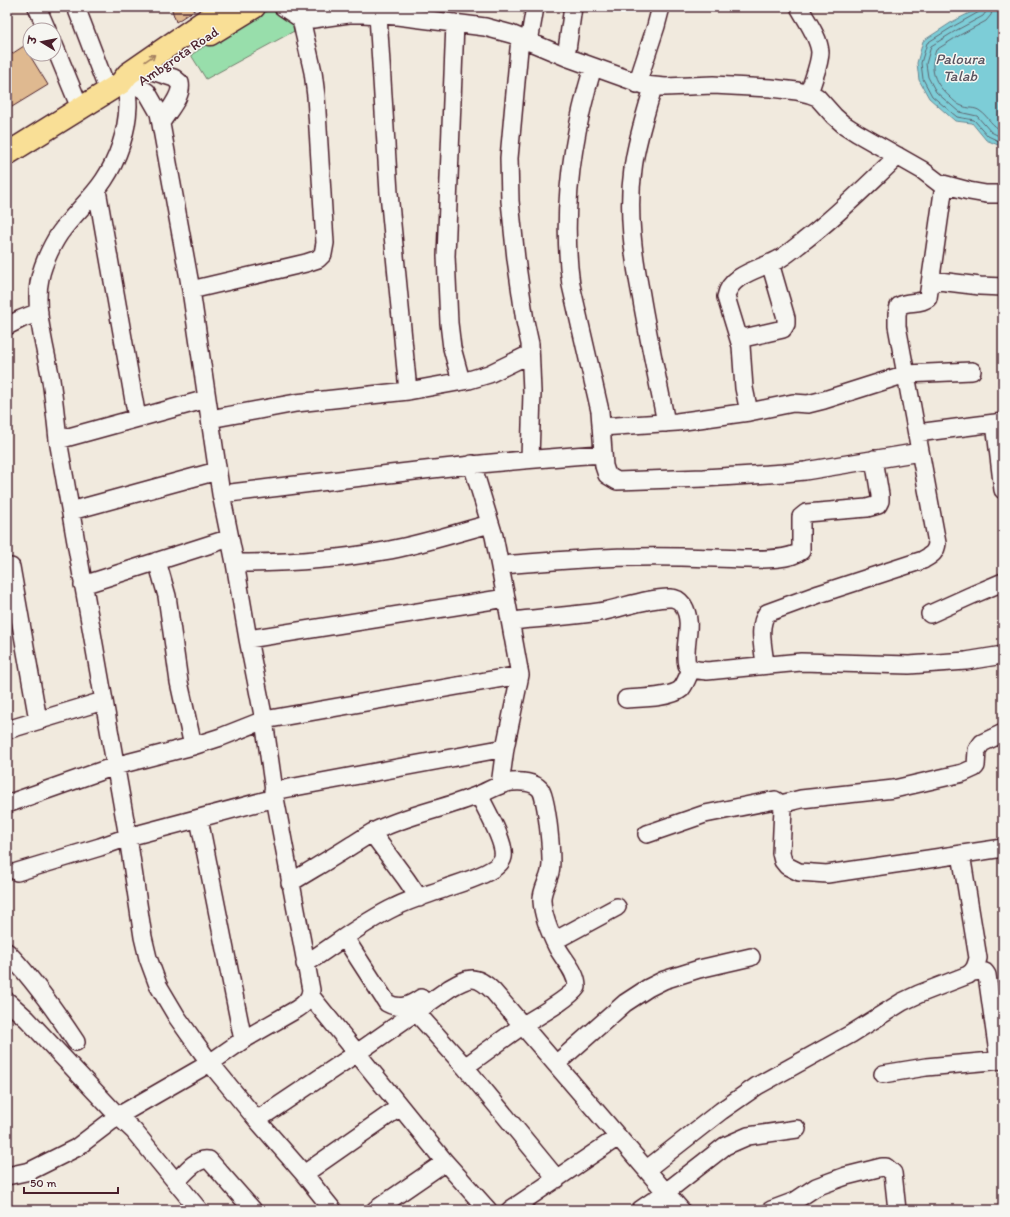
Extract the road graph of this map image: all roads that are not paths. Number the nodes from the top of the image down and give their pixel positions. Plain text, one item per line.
1 (37, 7) edge
2 (76, 7) edge
3 (224, 7) edge
4 (254, 7) edge
5 (283, 7) edge
6 (534, 7) edge
7 (573, 7) edge
8 (661, 7) edge
9 (799, 7) edge
10 (378, 15) junction
11 (301, 19) junction
12 (44, 22) edge
13 (455, 23) junction
14 (525, 40) junction
15 (566, 57) junction
16 (61, 62) edge
17 (593, 67) junction
18 (155, 72) junction
19 (637, 84) junction
20 (123, 86) junction
21 (654, 87) junction
22 (809, 94) junction
23 (80, 108) junction
24 (161, 123) junction
25 (7, 154) edge
26 (898, 156) junction
27 (944, 185) junction
28 (97, 190) junction
29 (1003, 194) edge
30 (770, 263) junction
31 (931, 280) junction
32 (1003, 287) edge
33 (191, 290) junction
34 (39, 312) junction
35 (7, 326) edge
36 (739, 339) junction
37 (530, 354) junction
38 (972, 371) dead end
39 (906, 374) junction
40 (462, 381) junction
41 (408, 391) junction
42 (207, 399) junction
43 (749, 412) junction
44 (137, 418) junction
45 (210, 419) junction
46 (999, 422) edge
47 (666, 423) junction
48 (601, 427) junction
49 (917, 433) junction
50 (58, 440) junction
51 (920, 452) junction
52 (603, 454) junction
53 (530, 459) junction
54 (874, 459) junction
55 (472, 464) junction
56 (217, 471) junction
57 (1003, 490) edge
58 (221, 494) junction
59 (71, 511) junction
60 (490, 524) junction
61 (230, 538) junction
62 (157, 561) junction
63 (235, 563) junction
64 (500, 565) junction
65 (11, 567) dead end
66 (1003, 582) edge
67 (83, 585) junction
68 (506, 598) junction
69 (930, 614) dead end
70 (510, 621) junction
71 (248, 639) junction
72 (1003, 655) edge
73 (766, 665) junction
74 (691, 669) junction
75 (520, 675) junction
76 (626, 699) dead end
77 (103, 701) junction
78 (38, 720) junction
79 (264, 720) junction
80 (7, 730) edge
81 (1003, 733) edge
82 (193, 746) junction
83 (505, 748) junction
84 (115, 766) junction
85 (500, 785) junction
86 (274, 794) junction
87 (479, 795) junction
88 (7, 804) edge
89 (781, 804) junction
90 (199, 819) junction
91 (372, 833) junction
92 (647, 834) dead end
93 (128, 837) junction
94 (1003, 848) edge
95 (961, 854) junction
96 (17, 872) dead end
97 (290, 883) junction
98 (419, 898) junction
99 (616, 907) dead end
100 (345, 938) junction
101 (554, 941) junction
102 (7, 952) edge
103 (751, 957) dead end
104 (305, 964) junction
105 (467, 966) dead end
106 (973, 972) junction
107 (310, 994) junction
108 (7, 1001) edge
109 (415, 1011) junction
110 (998, 1014) edge
111 (522, 1025) junction
112 (244, 1040) junction
113 (76, 1042) dead end
114 (357, 1053) junction
115 (1001, 1060) edge
116 (210, 1063) junction
117 (556, 1064) junction
118 (465, 1067) junction
119 (883, 1074) dead end
120 (400, 1107) junction
121 (118, 1116) junction
122 (257, 1120) junction
123 (797, 1129) dead end
124 (618, 1137) junction
125 (445, 1162) junction
126 (647, 1170) junction
127 (8, 1173) edge
128 (304, 1174) junction
129 (557, 1179) junction
130 (176, 1182) junction
131 (666, 1192) junction
132 (199, 1210) edge
133 (253, 1210) edge
134 (333, 1210) edge
135 (375, 1210) edge
136 (488, 1210) edge
137 (510, 1210) edge
138 (640, 1210) edge
139 (681, 1210) edge
140 (771, 1210) edge
141 (897, 1210) edge

1 - 12 street
2 - 20 street
20 -> 3 main road
4 - 18 main road, Ambgrota Road
5 - 11 street
6 - 14 street
7 - 15 street
8 - 19 street
9 - 22 street
10 - 11 street
10 - 13 street
10 - 41 street
11 - 33 street
13 - 14 street
13 - 40 street
14 - 15 street
14 - 37 street
15 - 17 street
16 - 23 street
17 - 19 street
17 - 48 street
18 - 20 main road, Ambgrota Road
18 - 24 street
19 - 21 street
20 - 23 main road
20 - 24 street
20 - 28 street
21 - 22 street
21 - 47 street
22 - 26 street
23 - 25 main road
24 - 33 street
26 - 27 street
26 - 30 street
27 - 29 street
27 - 31 street
28 - 34 street
28 - 44 street
30 - 36 street
30 - 36 street
31 - 32 street
31 - 39 street
33 - 42 street
34 - 35 street
34 - 50 street
36 - 43 street
37 - 40 street
37 - 53 street
38 - 39 street
39 - 43 street
39 - 49 street
40 - 41 street
41 - 45 street
42 - 44 street
42 - 45 street
43 - 47 street
44 - 50 street
45 - 56 street
46 - 49 street
46 - 57 street
47 - 48 street
48 - 52 street
49 - 51 street
50 - 59 street
51 - 54 street
51 - 73 street
52 - 53 street
52 - 54 street
53 - 55 street
54 - 64 street
55 - 58 street
55 - 60 street
56 - 58 street
56 - 59 street
58 - 61 street
59 - 67 street
60 - 63 street
60 - 64 street
61 - 62 street
61 - 63 street
62 - 67 street
62 - 82 street
63 - 71 street
64 - 68 street
65 - 78 street
66 - 69 street
67 - 77 street
68 - 70 street
68 - 71 street
70 - 74 street
70 - 75 street
71 - 79 street
72 - 73 street
73 - 74 street
74 - 76 street
75 - 79 street
75 - 83 street
77 - 78 street
77 - 84 street
78 - 80 street
79 - 82 street
79 - 86 street
81 - 89 street
82 - 84 street
83 - 85 street
83 - 86 street
84 - 88 street
84 - 93 street
85 - 87 street
85 - 101 street
86 - 90 street
86 - 97 street
87 - 91 street
87 - 98 street
89 - 92 street
89 - 95 street
90 - 93 street
90 - 112 street
91 - 97 street
91 - 98 street
93 - 96 street
93 - 116 street
94 - 95 street
95 - 106 street
97 - 104 street
98 - 100 street
99 - 101 street
100 - 104 street
100 - 105 street
101 - 111 street
102 - 113 street
103 - 117 street
104 - 107 street
106 - 110 street
106 - 126 street
107 - 112 street
107 - 114 street
108 - 121 street
109 - 111 street
109 - 114 street
109 - 118 street
110 - 115 street
111 - 117 street
111 - 118 street
112 - 116 street
114 - 120 street
114 - 122 street
115 - 119 street
116 - 121 street
116 - 122 street
117 - 124 street
118 - 129 street
120 - 125 street
120 - 128 street
121 - 127 street
121 - 130 street
122 - 128 street
123 - 131 street
124 - 126 street
124 - 129 street
125 - 135 street
125 - 136 street
126 - 131 street
128 - 134 street
129 - 137 street
130 - 132 street
130 - 133 street
131 - 138 street
131 - 139 street
140 - 141 street

